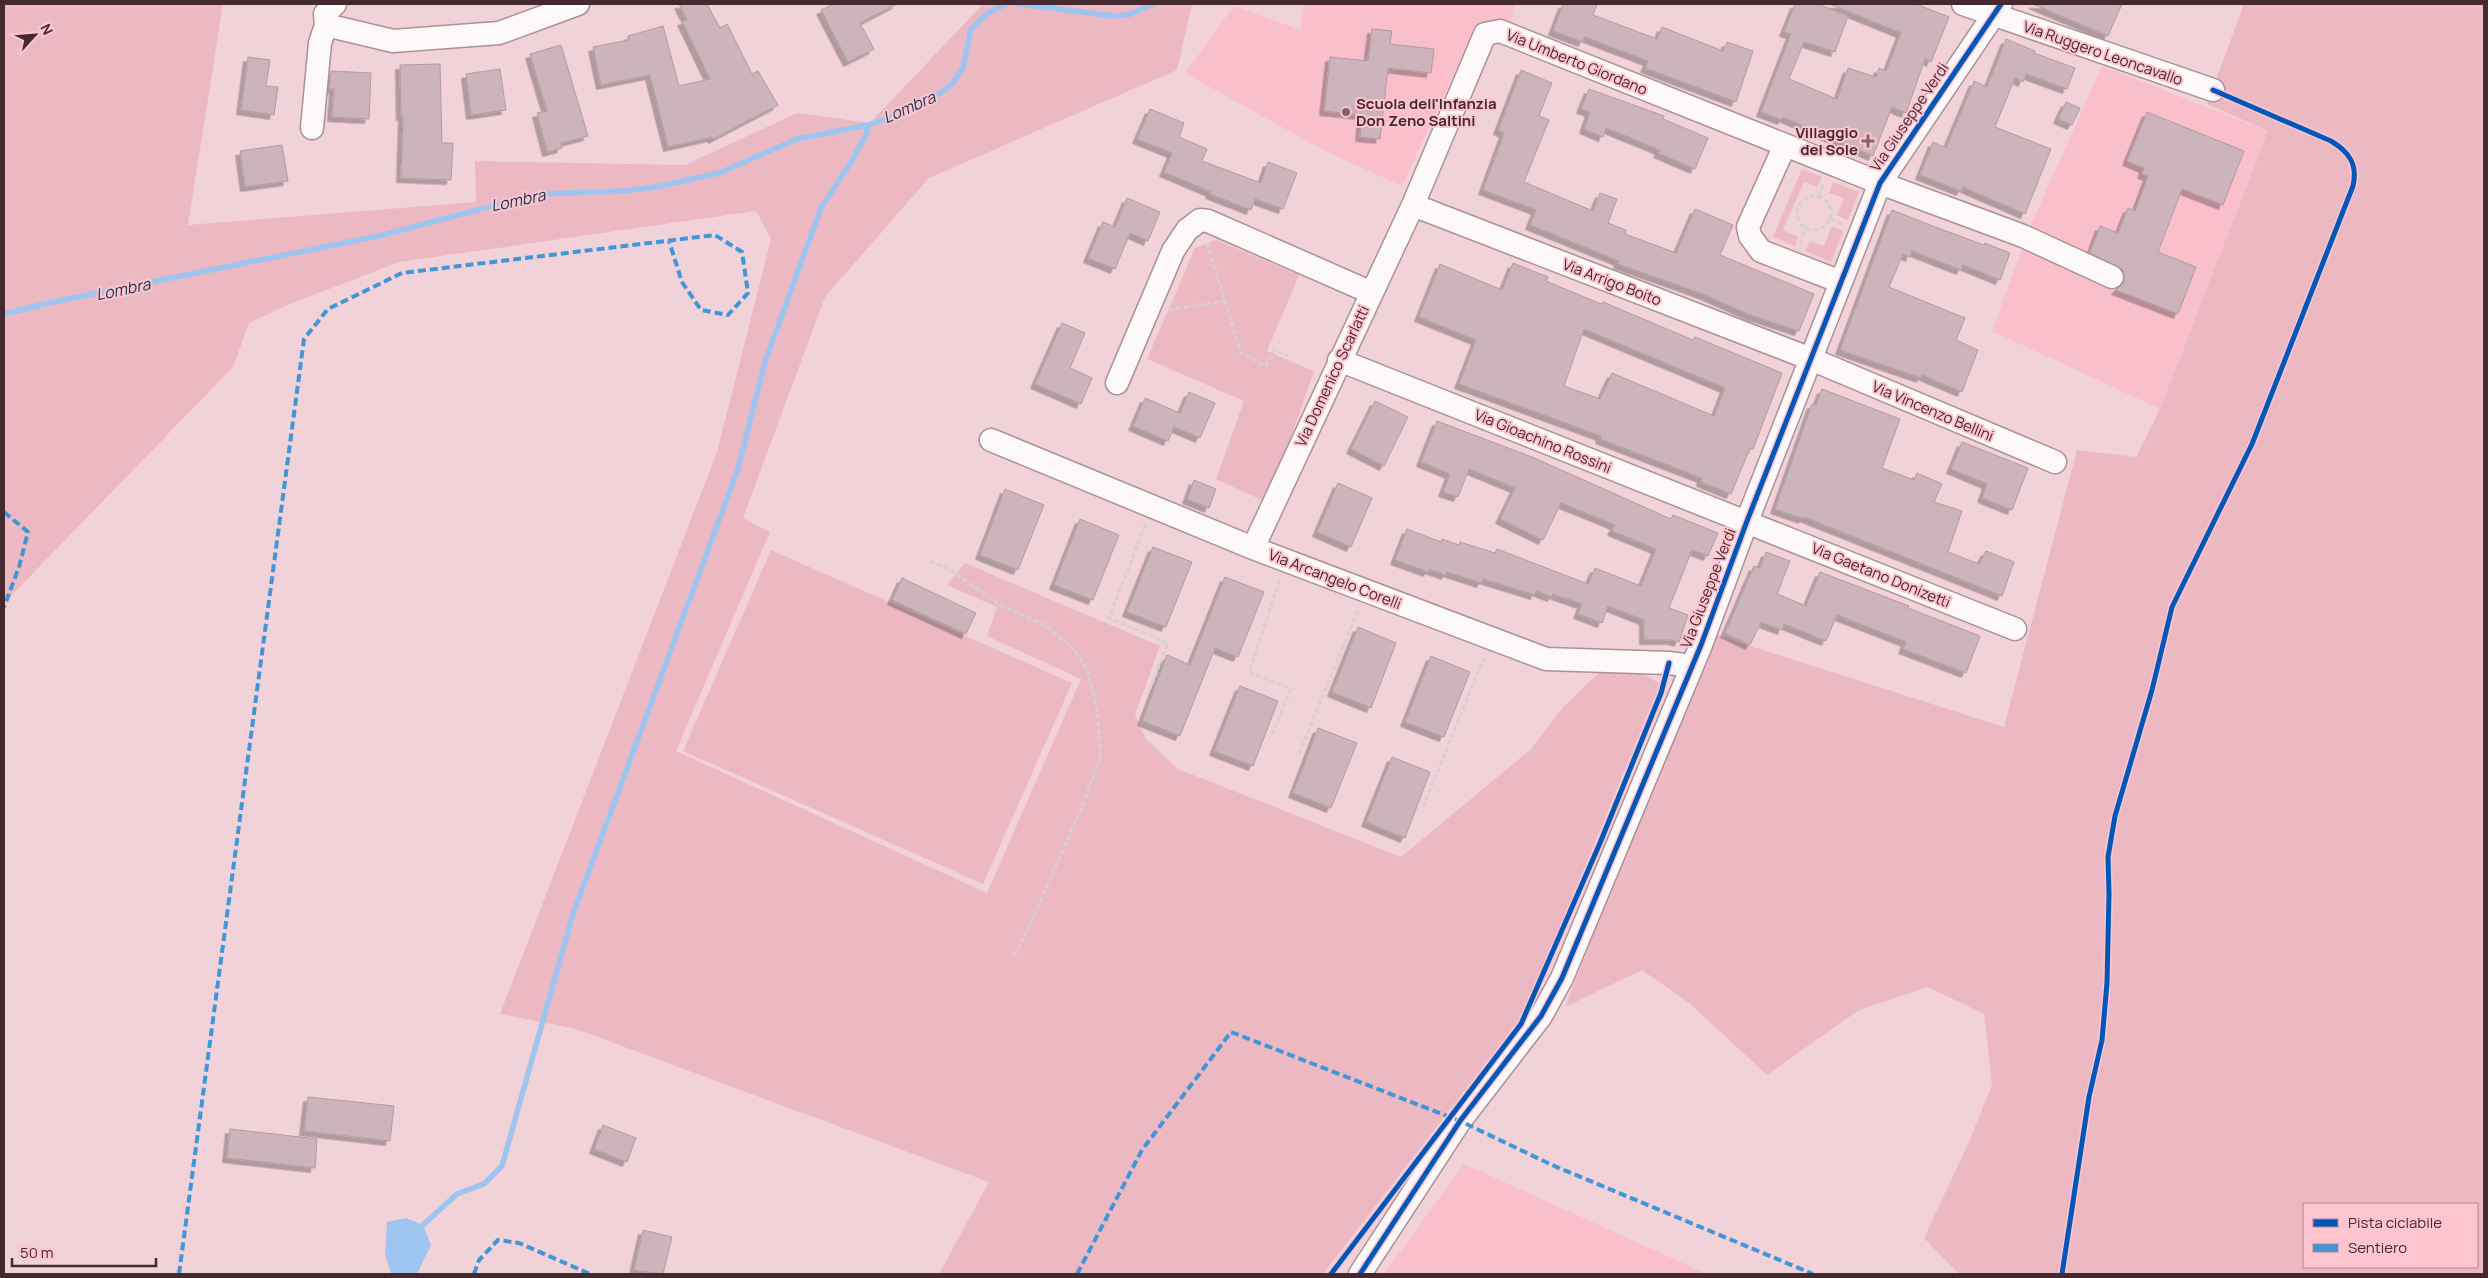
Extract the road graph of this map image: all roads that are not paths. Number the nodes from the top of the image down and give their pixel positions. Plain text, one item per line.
1 (334, 4) edge
2 (578, 4) edge
3 (1963, 4) edge
4 (1997, 10) edge
5 (326, 25) junction
6 (2213, 90) dead end
7 (312, 128) dead end
8 (1785, 145) junction
9 (1880, 183) junction
10 (1413, 205) junction
11 (2112, 277) dead end
12 (1841, 282) junction
13 (1372, 292) junction
14 (1811, 359) junction
15 (1339, 360) junction
16 (1117, 383) dead end
17 (991, 440) dead end
18 (2055, 462) dead end
19 (1747, 521) junction
20 (1253, 548) junction
21 (2015, 629) dead end
22 (1691, 666) junction
23 (1360, 1274) edge

1 - 5 street
2 - 5 street
3 - 4 street, Via Ruggero Leoncavallo
4 - 6 street, Via Ruggero Leoncavallo
4 - 9 street, Via Giuseppe Verdi
5 - 7 street
8 - 9 street
8 - 10 street, Via Umberto Giordano
8 - 12 street
9 - 11 street
9 - 12 street, Via Giuseppe Verdi
10 - 13 street, Via Domenico Scarlatti
10 - 14 street, Via Arrigo Boito
12 - 14 street, Via Giuseppe Verdi
13 - 15 street, Via Domenico Scarlatti
13 - 16 street
14 - 18 street, Via Vincenzo Bellini
14 - 19 street, Via Giuseppe Verdi
15 - 19 street, Via Gioachino Rossini
15 - 20 street, Via Domenico Scarlatti
17 - 20 street, Via Arcangelo Corelli
19 - 21 street, Via Gaetano Donizetti
19 - 22 street, Via Giuseppe Verdi
20 - 22 street, Via Arcangelo Corelli
22 - 23 street, Via Giuseppe Verdi

